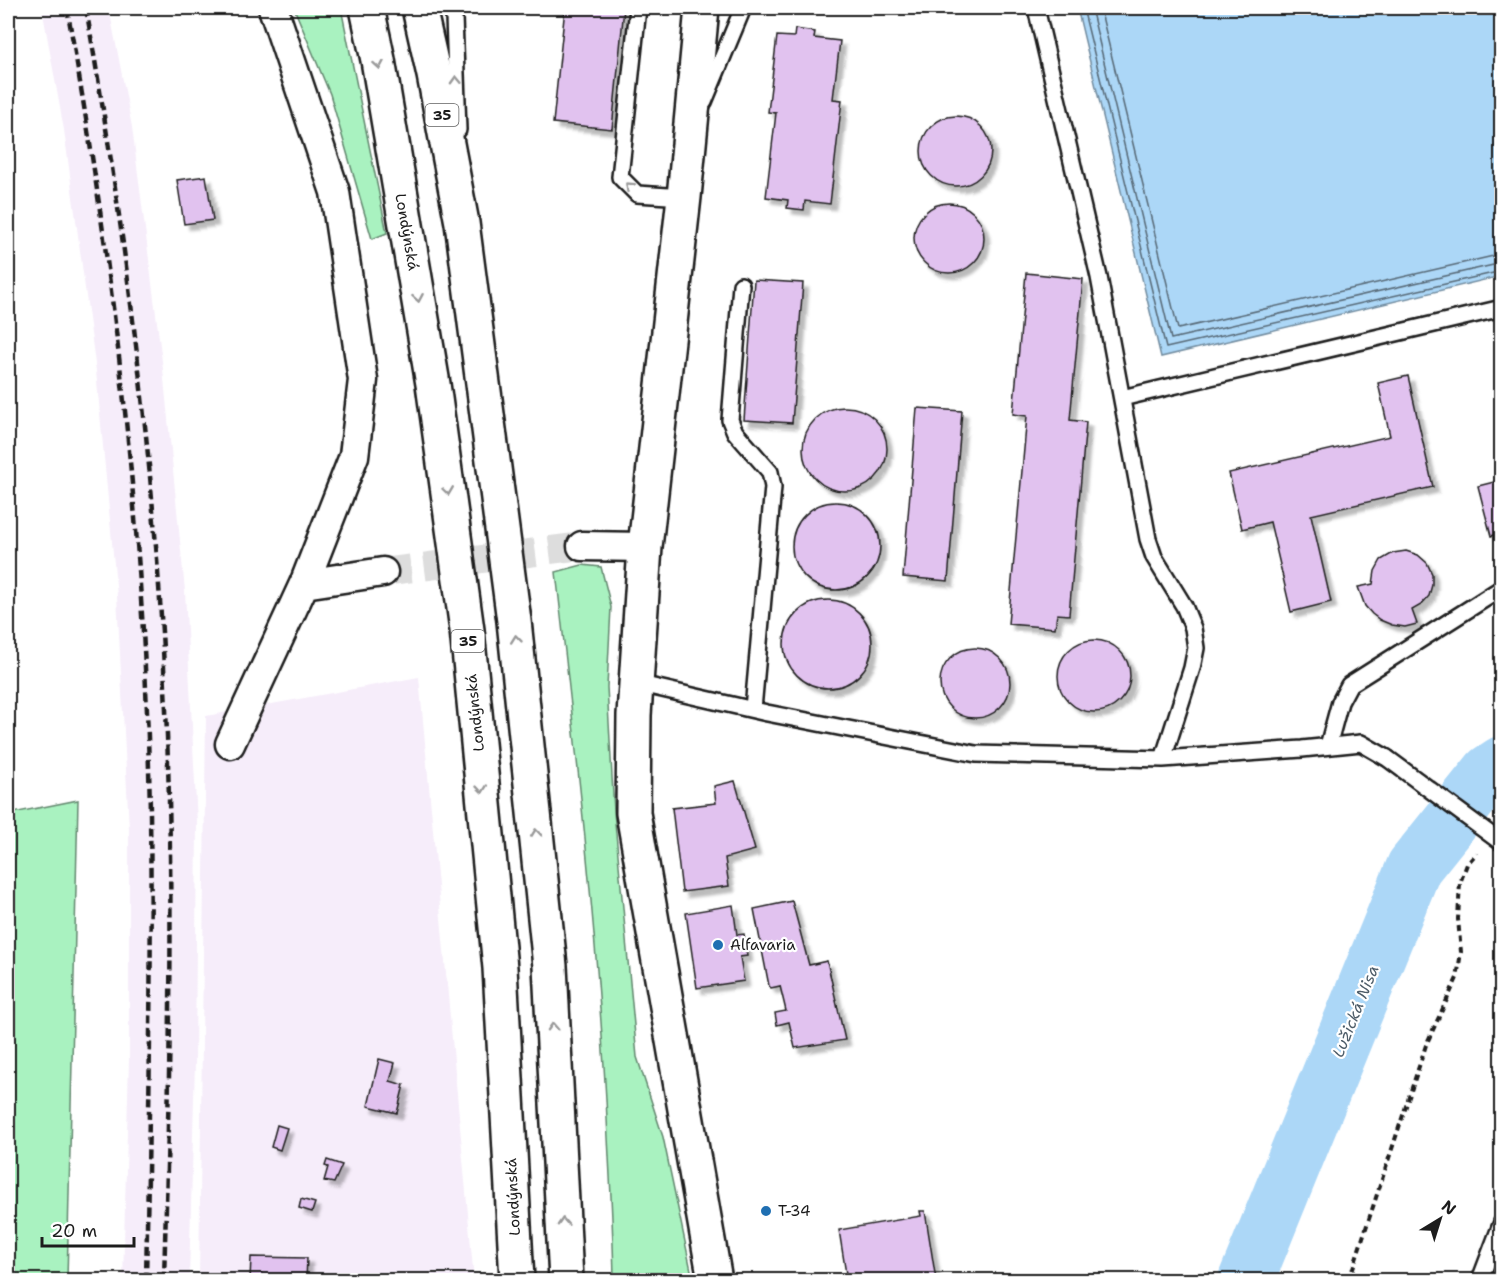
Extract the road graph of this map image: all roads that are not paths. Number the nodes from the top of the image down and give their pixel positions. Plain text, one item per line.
1 (273, 8) edge
2 (367, 8) edge
3 (418, 8) edge
4 (456, 8) edge
5 (638, 8) edge
6 (702, 8) edge
7 (743, 8) edge
8 (1036, 8) edge
9 (690, 136) junction
10 (684, 197) junction
11 (462, 223) junction
12 (741, 285) dead end
13 (1502, 308) edge
14 (1122, 398) junction
15 (582, 546) tunnel mouth
16 (645, 547) junction
17 (383, 572) tunnel mouth
18 (304, 584) junction
19 (1502, 588) edge
20 (636, 683) junction
21 (753, 709) junction
22 (230, 744) dead end
23 (1328, 746) junction
24 (1163, 759) junction
25 (1502, 843) edge
26 (1502, 1222) edge
27 (517, 1281) edge
28 (566, 1281) edge
29 (715, 1281) edge
30 (1480, 1281) edge

1 - 18 street
2 -> 27 main road, Londýnská / 35
3 - 11 main road, 35
11 -> 4 lane
10 -> 5 lane
6 - 9 main road
7 - 9 lane
8 - 14 lane
9 - 10 main road
10 - 16 main road
28 -> 11 main road, 35
12 - 21 lane
13 - 14 lane
14 - 24 lane
15 - 16 street
16 - 20 main road
17 - 18 street
18 - 22 street
19 - 23 lane
20 - 21 lane
20 - 29 main road
21 - 24 lane
23 - 24 lane
23 - 25 lane, bridge
26 - 30 lane

